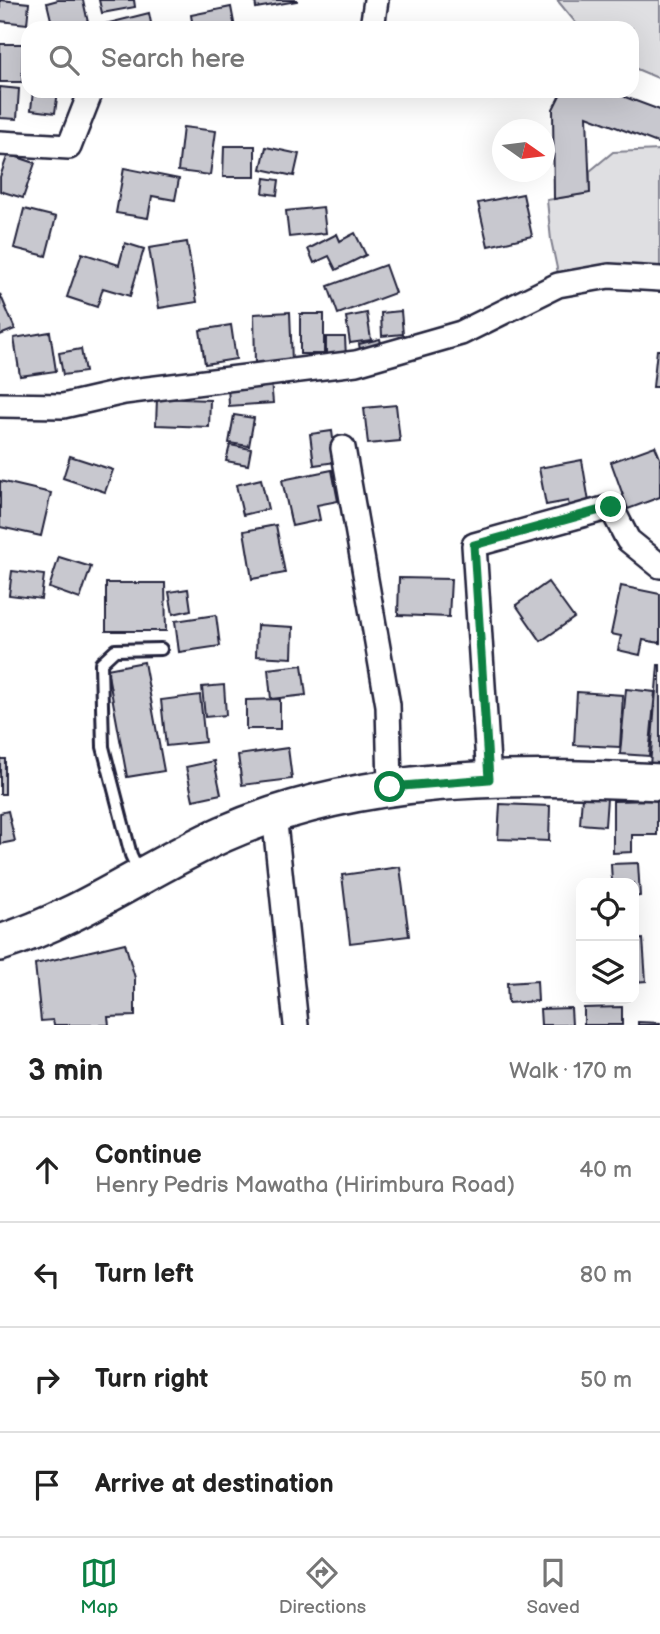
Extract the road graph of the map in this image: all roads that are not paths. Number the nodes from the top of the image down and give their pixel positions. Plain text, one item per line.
1 (376, 0) edge
2 (373, 21) edge
3 (88, 98) edge
4 (0, 143) edge
5 (660, 279) edge
6 (0, 405) edge
7 (343, 448) dead end
8 (660, 566) edge
9 (161, 649) dead end
10 (489, 779) junction
11 (660, 782) edge
12 (390, 787) junction
13 (274, 814) junction
14 (142, 878) junction
15 (0, 943) edge
16 (296, 1025) edge

1 - 2 street
3 - 4 street
5 - 6 street
7 - 12 street
8 - 10 street
9 - 14 lane
10 - 11 main road
10 - 12 main road
12 - 13 main road
13 - 14 main road
13 - 16 street
14 - 15 main road

